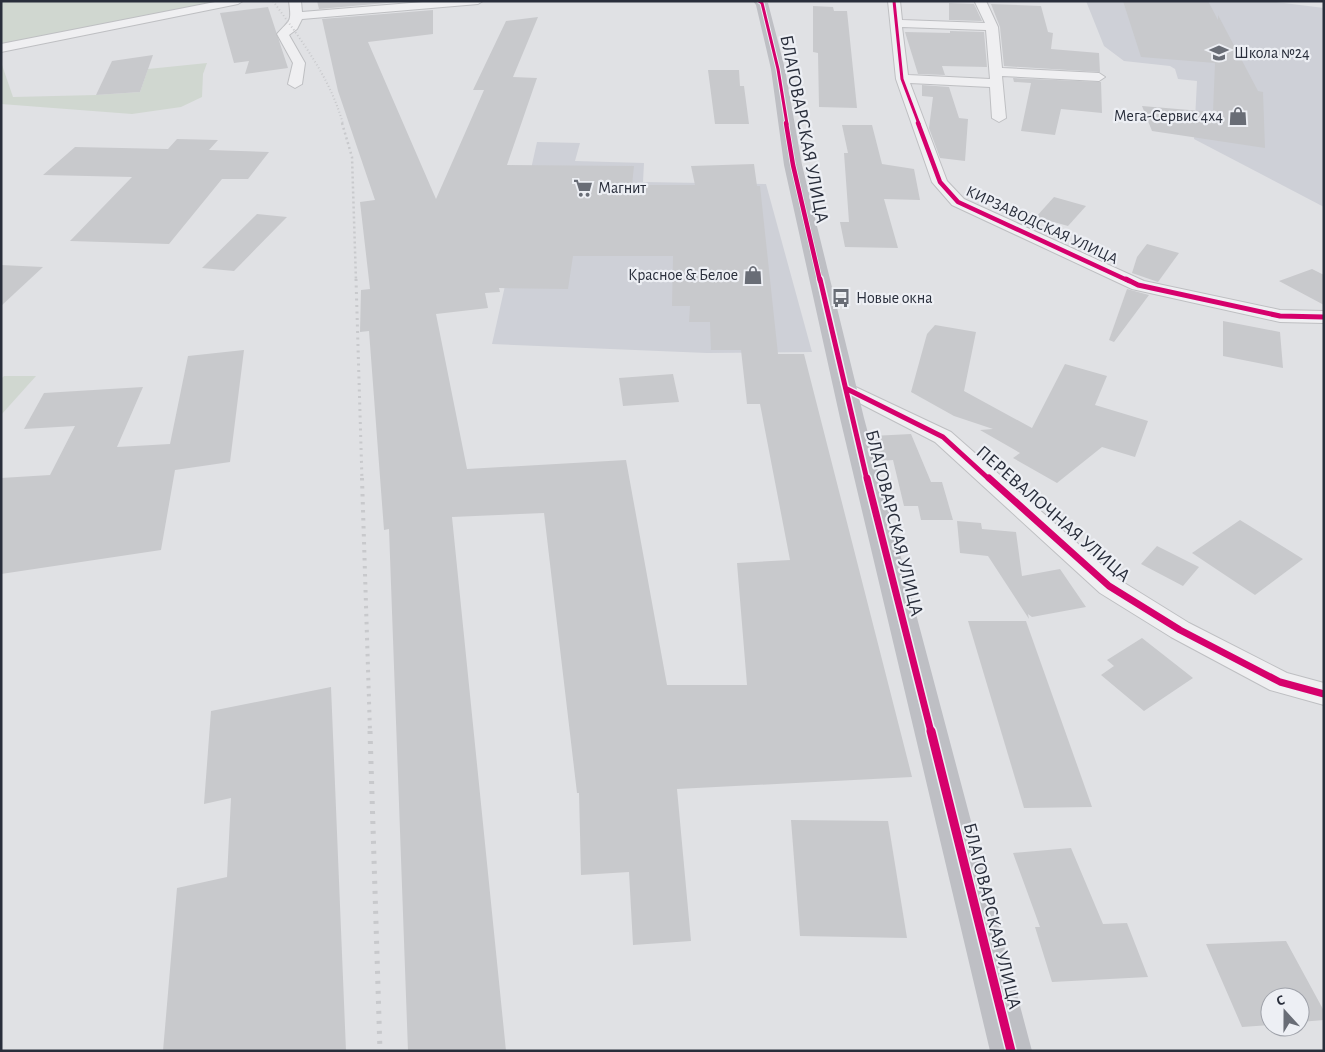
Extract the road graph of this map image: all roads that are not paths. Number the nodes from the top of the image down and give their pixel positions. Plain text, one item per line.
1 (238, 1) edge
2 (295, 1) edge
3 (478, 1) edge
4 (759, 1) edge
5 (894, 1) edge
6 (981, 2) edge
7 (297, 16) junction
8 (896, 23) junction
9 (992, 27) junction
10 (1, 48) edge
11 (1099, 77) dead end
12 (996, 78) junction
13 (902, 79) junction
14 (295, 84) dead end
15 (999, 118) dead end
16 (1324, 317) edge
17 (847, 389) junction
18 (1324, 694) edge
19 (1010, 1051) edge

1 - 10 street
2 - 7 street
3 - 7 street
4 - 17 street, БЛАГОВАРСКАЯ УЛИЦА
5 - 8 street, КИРЗАВОДСКАЯ УЛИЦА
6 - 9 street
7 - 14 street
8 - 9 street
8 - 13 street, КИРЗАВОДСКАЯ УЛИЦА
9 - 12 street
11 - 12 street
12 - 13 street
12 - 15 street
13 - 16 street, КИРЗАВОДСКАЯ УЛИЦА
17 - 18 street, ПЕРЕВАЛОЧНАЯ УЛИЦА
17 - 19 street, БЛАГОВАРСКАЯ УЛИЦА

